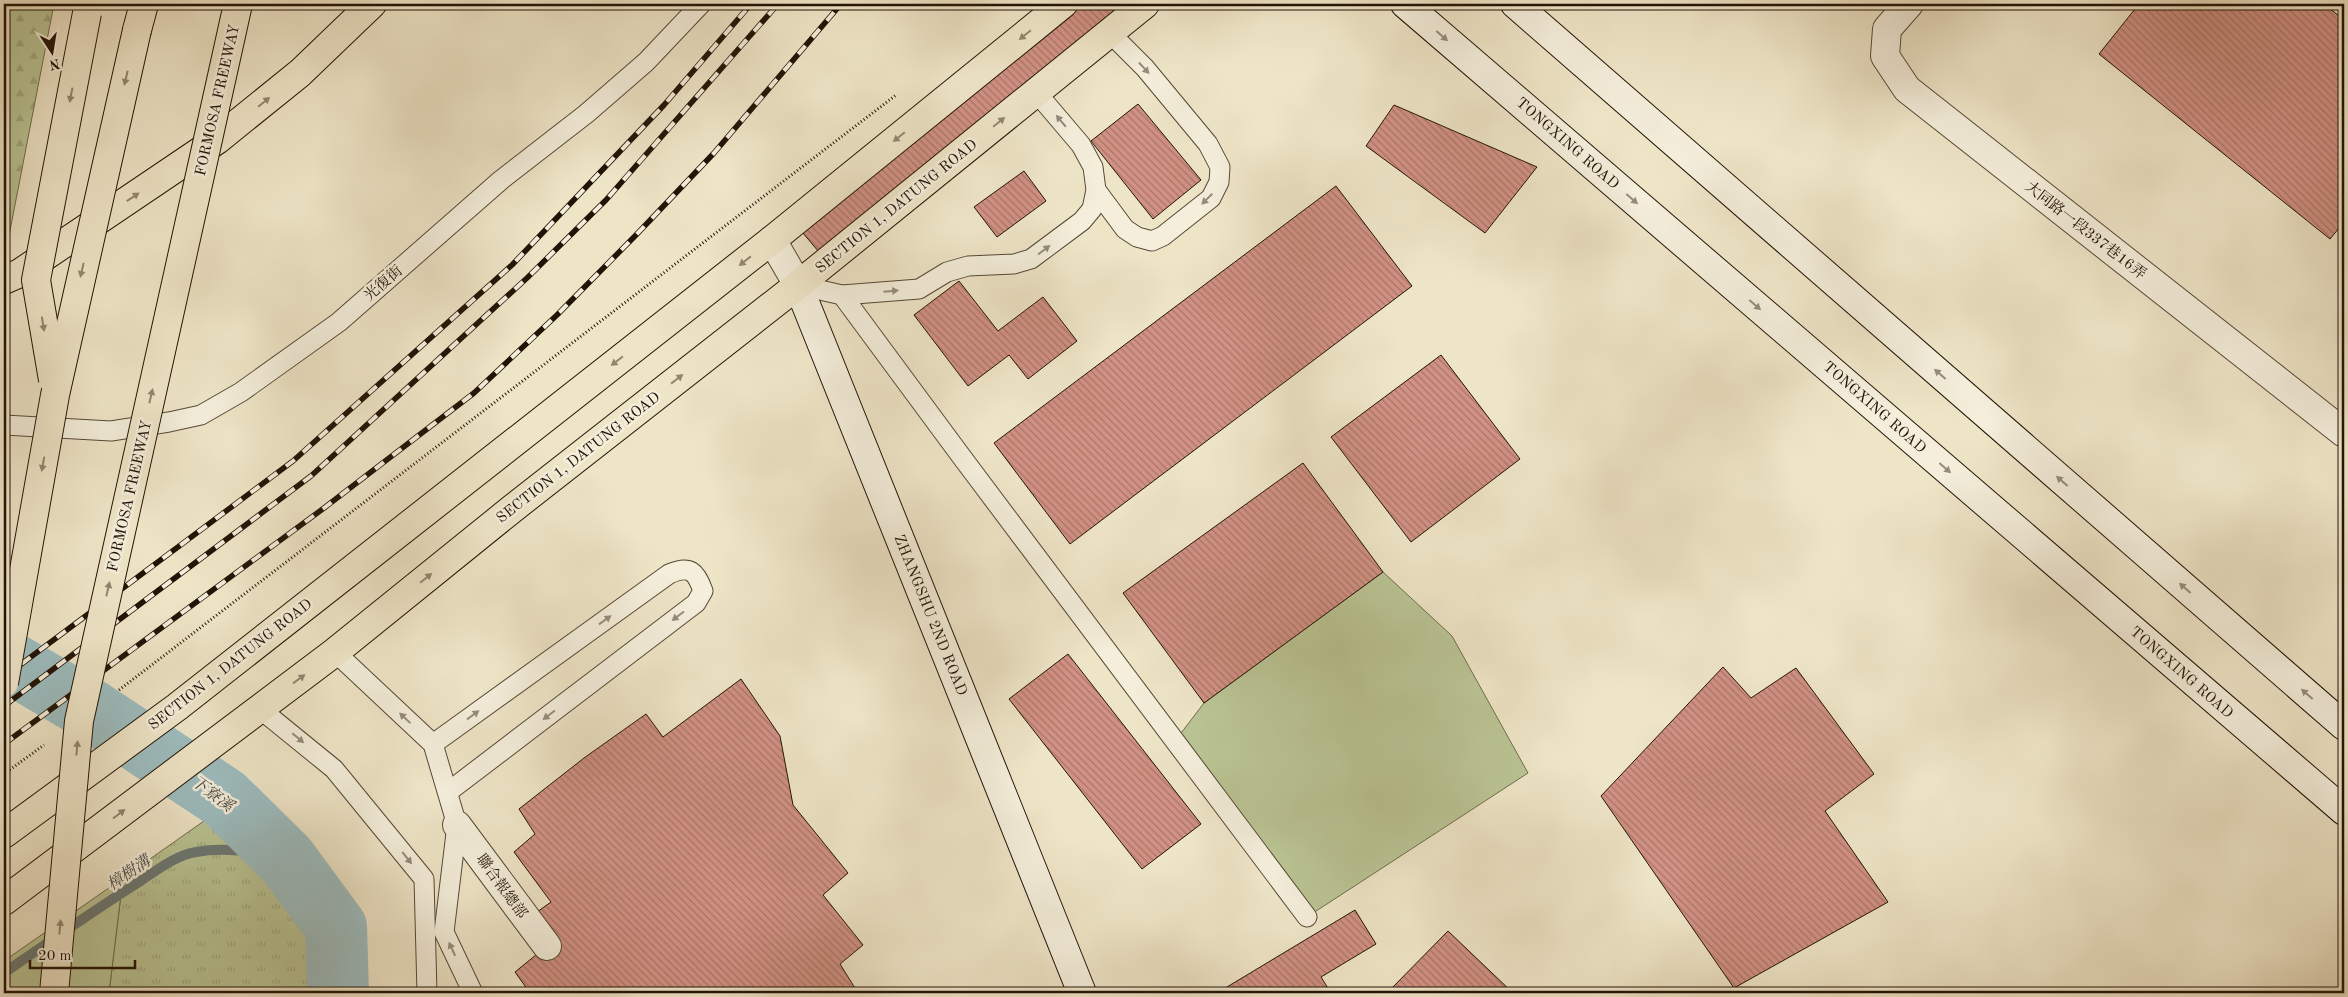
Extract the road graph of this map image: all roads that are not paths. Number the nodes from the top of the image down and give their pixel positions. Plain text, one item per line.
1 (144, 4) edge
2 (238, 4) edge
3 (372, 4) edge
4 (701, 4) edge
5 (1063, 4) edge
6 (1145, 4) edge
7 (1406, 4) edge
8 (1515, 4) edge
9 (1910, 4) edge
10 (88, 8) edge
11 (1110, 33) junction
12 (1036, 92) junction
13 (1096, 190) junction
14 (772, 240) junction
15 (12, 277) edge
16 (798, 285) junction
17 (842, 295) junction
18 (55, 395) junction
19 (4, 425) edge
20 (2344, 433) edge
21 (335, 652) junction
22 (4, 683) edge
23 (260, 708) junction
24 (2344, 726) edge
25 (434, 744) junction
26 (448, 792) junction
27 (2344, 811) edge
28 (457, 825) junction
29 (4, 834) edge
30 (4, 901) edge
31 (1307, 917) dead end
32 (546, 946) dead end
33 (54, 993) edge
34 (427, 993) edge
35 (473, 993) edge
36 (1082, 993) edge

1 -> 18 main road, bridge
33 -> 2 main road, FORMOSA FREEWAY, bridge
15 -> 3 main road
4 - 19 lane, 光復街
5 -> 14 main road, SECTION 1, DATUNG ROAD
6 - 11 main road, SECTION 1, DATUNG ROAD
7 -> 27 street, TONGXING ROAD
24 -> 8 street
9 - 20 street, 大同路一段337巷16弄
10 -> 18 main road, bridge
11 - 12 main road, SECTION 1, DATUNG ROAD
11 -> 13 lane
13 -> 12 lane
16 -> 12 main road, SECTION 1, DATUNG ROAD
17 -> 13 lane
14 - 16 street, ZHANGSHU 2ND ROAD
14 -> 29 main road, SECTION 1, DATUNG ROAD
16 - 17 lane
21 -> 16 main road, SECTION 1, DATUNG ROAD
16 - 36 street, ZHANGSHU 2ND ROAD
17 - 31 lane
18 -> 22 main road, bridge
23 -> 21 main road, SECTION 1, DATUNG ROAD
25 -> 21 lane
30 -> 23 main road, SECTION 1, DATUNG ROAD
23 -> 34 lane
25 - 26 lane
25 -> 26 lane
26 - 28 lane
28 - 32 street, 聯合報總部
35 -> 28 lane

